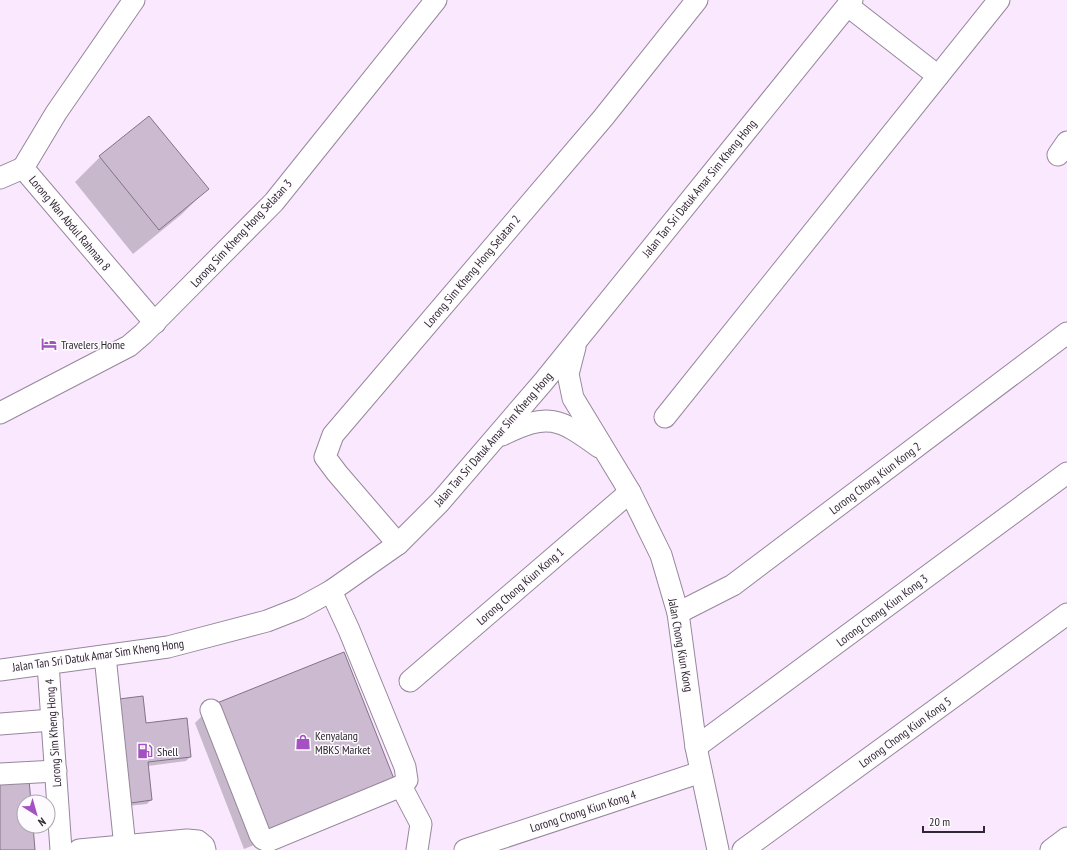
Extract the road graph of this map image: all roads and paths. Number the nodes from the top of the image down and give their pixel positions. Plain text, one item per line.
1 (134, 0) edge
2 (436, 0) edge
3 (698, 0) edge
4 (999, 0) edge
5 (850, 3) edge
6 (938, 76) junction
7 (23, 168) junction
8 (0, 178) edge
9 (155, 323) junction
10 (1067, 333) edge
11 (577, 338) junction
12 (0, 414) edge
13 (665, 417) dead end
14 (496, 438) junction
15 (608, 453) junction
16 (1067, 473) edge
17 (630, 492) junction
18 (398, 544) junction
19 (331, 591) junction
20 (678, 613) junction
21 (1067, 614) edge
22 (105, 656) junction
23 (48, 664) junction
24 (0, 670) edge
25 (410, 681) dead end
26 (211, 710) dead end
27 (52, 720) junction
28 (0, 724) edge
29 (696, 747) junction
30 (56, 771) junction
31 (701, 772) junction
32 (0, 774) edge
33 (401, 786) junction
34 (1067, 838) edge
35 (124, 846) junction
36 (61, 850) edge
37 (79, 850) edge
38 (205, 850) edge
39 (417, 850) edge
40 (465, 850) edge
41 (718, 850) edge
42 (743, 850) edge
43 (1050, 850) edge

1 - 7 street, Lorong Wan Abdul Rahman 8
2 - 9 street, Lorong Sim Kheng Hong Selatan 3
3 - 18 street, Lorong Sim Kheng Hong Selatan 2
4 - 6 street
5 - 6 street
5 - 11 street, Jalan Tan Sri Datuk Amar Sim Kheng Hong
6 - 13 street
7 - 8 street
7 - 9 street, Lorong Wan Abdul Rahman 8
9 - 12 street, Lorong Sim Kheng Hong Selatan 3
10 - 20 street, Lorong Chong Kiun Kong 2
11 - 14 street, Jalan Tan Sri Datuk Amar Sim Kheng Hong
11 - 15 street, Jalan Chong Kiun Kong
14 - 15 street, Jalan Chong Kiun Kong
14 - 18 street, Jalan Tan Sri Datuk Amar Sim Kheng Hong
15 - 17 street, Jalan Chong Kiun Kong
16 - 29 street, Lorong Chong Kiun Kong 3
17 - 20 street, Jalan Chong Kiun Kong
17 - 25 street, Lorong Chong Kiun Kong 1
18 - 19 street, Jalan Tan Sri Datuk Amar Sim Kheng Hong
19 - 22 street, Jalan Tan Sri Datuk Amar Sim Kheng Hong
19 - 33 street
20 - 29 street, Jalan Chong Kiun Kong
21 - 42 street, Lorong Chong Kiun Kong 5
22 - 23 street, Jalan Tan Sri Datuk Amar Sim Kheng Hong
22 - 35 street
23 - 24 street, Jalan Tan Sri Datuk Amar Sim Kheng Hong
23 - 27 street, Lorong Sim Kheng Hong 4
26 - 33 street
27 - 28 street
27 - 30 street, Lorong Sim Kheng Hong 4
29 - 31 street, Jalan Chong Kiun Kong
30 - 32 street
30 - 36 street, Lorong Sim Kheng Hong 4
31 - 40 street, Lorong Chong Kiun Kong 4
31 - 41 street, Jalan Chong Kiun Kong
33 - 39 street
34 - 43 street
35 - 37 street
35 - 38 street

